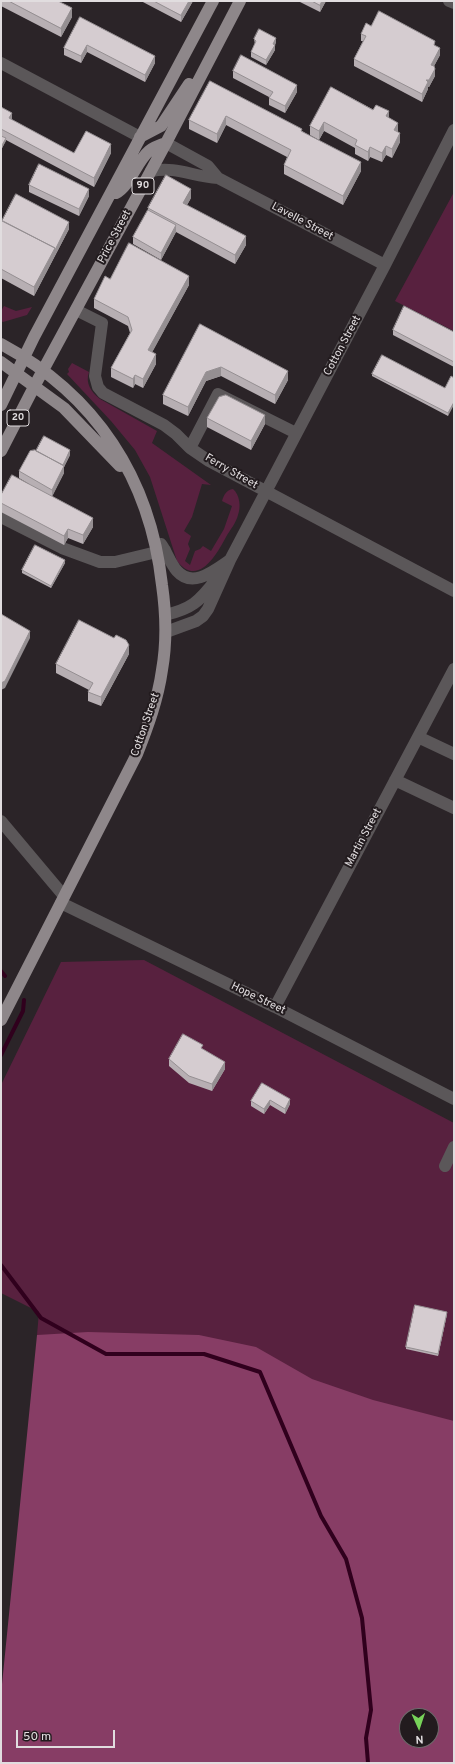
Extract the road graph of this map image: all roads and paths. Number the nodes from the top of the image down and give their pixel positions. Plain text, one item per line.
1 (213, 1) edge
2 (240, 1) edge
3 (450, 1) edge
4 (454, 3) edge
5 (223, 33) junction
6 (1, 63) edge
7 (454, 130) edge
8 (140, 137) junction
9 (166, 143) junction
10 (151, 171) junction
11 (218, 178) junction
12 (109, 196) junction
13 (385, 265) junction
14 (76, 310) junction
15 (1, 344) edge
16 (24, 356) junction
17 (1, 362) edge
18 (44, 370) junction
19 (16, 372) junction
20 (35, 385) junction
21 (1, 405) edge
22 (296, 433) junction
23 (190, 448) junction
24 (1, 451) edge
25 (133, 480) junction
26 (265, 492) junction
27 (1, 517) edge
28 (161, 551) junction
29 (230, 560) junction
30 (454, 592) edge
31 (165, 615) junction
32 (166, 632) junction
33 (454, 669) edge
34 (418, 737) junction
35 (454, 754) edge
36 (395, 780) junction
37 (454, 808) edge
38 (1, 821) edge
39 (62, 899) junction
40 (275, 1007) junction
41 (1, 1020) edge
42 (454, 1099) edge
43 (454, 1147) edge
44 (445, 1166) dead end

1 - 8 main road, 90
2 - 5 main road, Price Street / 90
3 - 4 street
5 - 8 main road
5 - 9 main road, Price Street / 90
6 - 8 street
7 - 13 street, Cotton Street
8 - 12 main road, 90
9 - 10 main road, Price Street / 90
9 - 11 street, Lavelle Street
9 - 12 main road
10 - 11 street, Lavelle Street
10 - 14 main road, Price Street / 90
11 - 13 street, Lavelle Street
12 - 16 main road, 90
13 - 22 street, Cotton Street
14 - 18 main road, Price Street / 90
14 - 23 street, Ferry Street
15 - 16 main road
16 - 18 main road
16 - 19 main road, 20
17 - 19 main road
18 - 20 main road, Price Street / 90
18 - 25 main road
19 - 20 main road
19 - 21 main road, 20
20 - 24 main road, Price Street / 20
20 - 25 main road
22 - 23 street
22 - 26 street, Cotton Street
23 - 26 street, Ferry Street
25 - 28 main road
26 - 29 street, Cotton Street
26 - 30 street, Ferry Street
27 - 28 street
28 - 29 street
28 - 31 main road
29 - 31 street, Cotton Street
29 - 32 street, Cotton Street
31 - 32 main road
32 - 39 main road, Cotton Street
33 - 34 street, Martin Street
34 - 35 street
34 - 36 street, Martin Street
36 - 37 street
36 - 40 street, Martin Street
38 - 39 street
39 - 40 street, Hope Street
39 - 41 main road, Cotton Street
40 - 42 street, Hope Street
43 - 44 street

